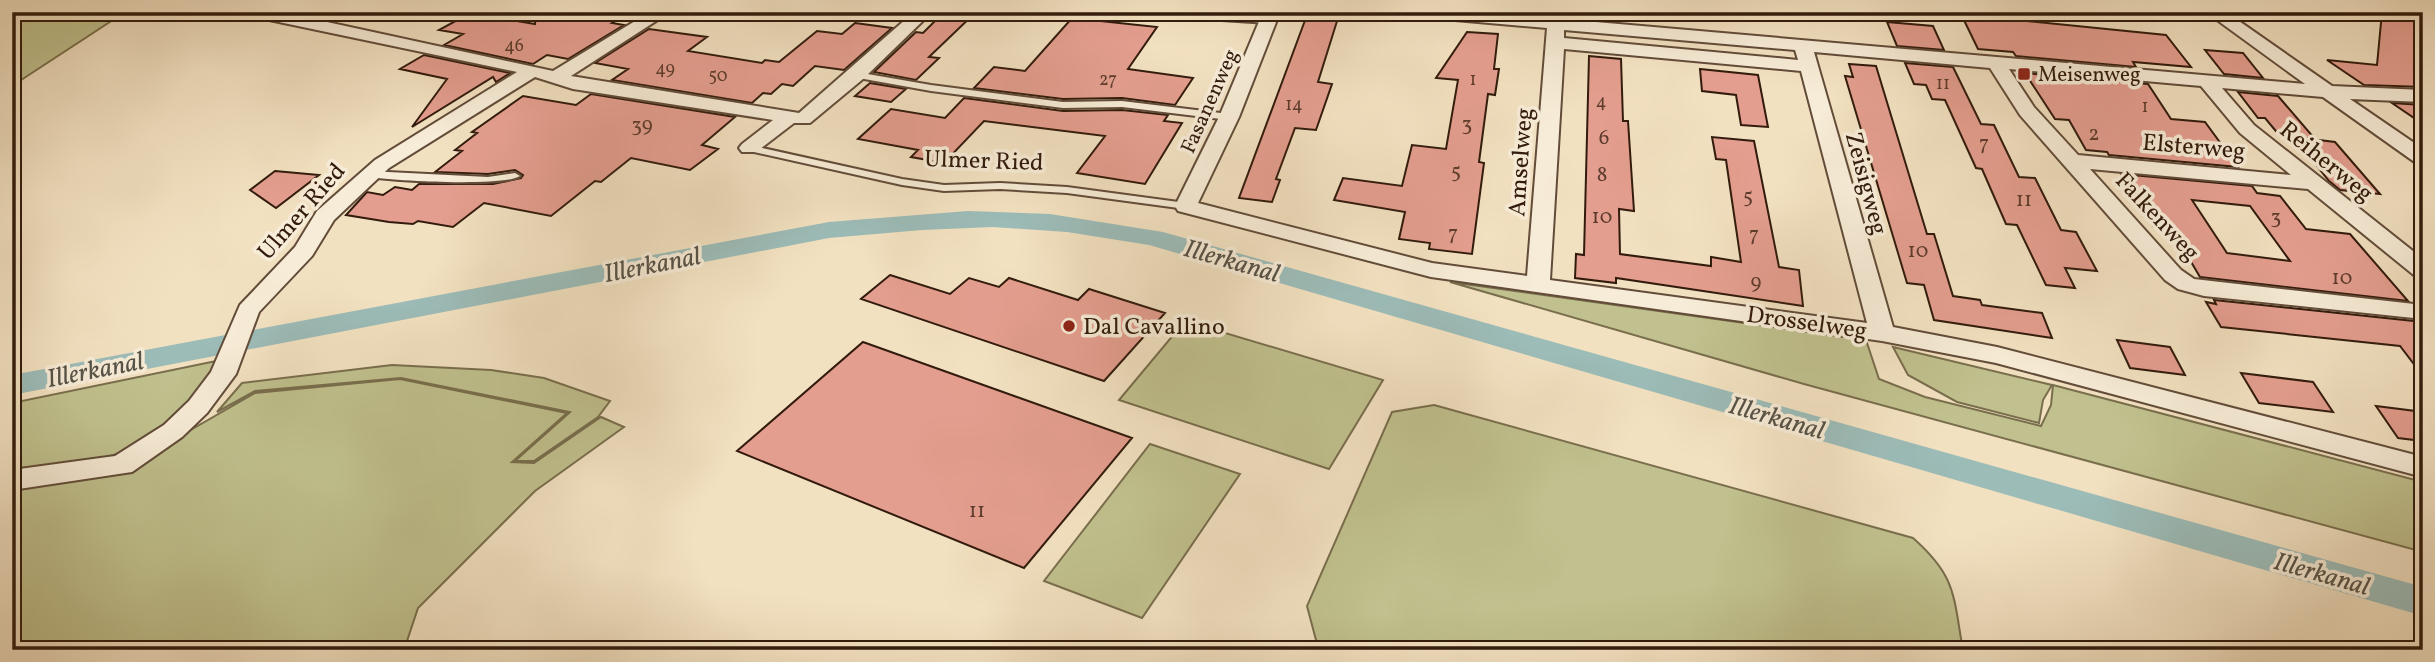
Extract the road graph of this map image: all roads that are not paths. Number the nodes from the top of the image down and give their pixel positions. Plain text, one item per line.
1 (255, 12) edge
2 (662, 12) edge
3 (924, 12) edge
4 (1098, 12) edge
5 (1421, 12) edge
6 (1639, 12) edge
7 (2214, 12) edge
8 (1128, 13) edge
9 (1270, 16) edge
10 (1641, 31) junction
11 (1556, 34) junction
12 (1805, 56) junction
13 (1996, 63) junction
14 (532, 71) junction
15 (856, 75) junction
16 (555, 78) junction
17 (2207, 82) junction
18 (2328, 92) junction
19 (2423, 96) edge
20 (790, 117) junction
21 (1230, 117) junction
22 (749, 148) joint
23 (2423, 159) edge
24 (2073, 161) junction
25 (369, 174) junction
26 (515, 176) dead end
27 (2311, 183) junction
28 (1186, 206) junction
29 (2423, 271) edge
30 (1538, 284) junction
31 (2423, 312) edge
32 (1882, 333) junction
33 (2423, 467) edge
34 (12, 480) edge

1 - 14 street
2 - 16 street
3 - 15 street, Ulmer Ried
4 - 8 lane
5 - 11 street
6 - 10 street
7 - 18 street
8 - 9 lane
9 - 21 street, Fasanenweg
10 - 11 street
10 - 12 street
11 - 12 street
11 - 30 street, Amselweg
12 - 13 street
12 - 32 street, Zeisigweg
13 - 17 street
13 - 24 street, Falkenweg
14 - 16 street
14 - 25 street, Ulmer Ried
15 - 20 street, Ulmer Ried
15 - 21 lane
16 - 20 street
17 - 18 street
17 - 27 street, Reiherweg
18 - 19 street
18 - 23 street
20 - 22 street, Ulmer Ried
21 - 28 street, Fasanenweg
22 - 28 lane, Ulmer Ried
24 - 27 street, Elsterweg
24 - 31 street, Falkenweg
25 - 26 lane, Ulmer Ried
25 - 34 street, Ulmer Ried
27 - 29 street, Reiherweg
28 - 30 street, Drosselweg
30 - 32 street, Drosselweg
32 - 33 street, Drosselweg

